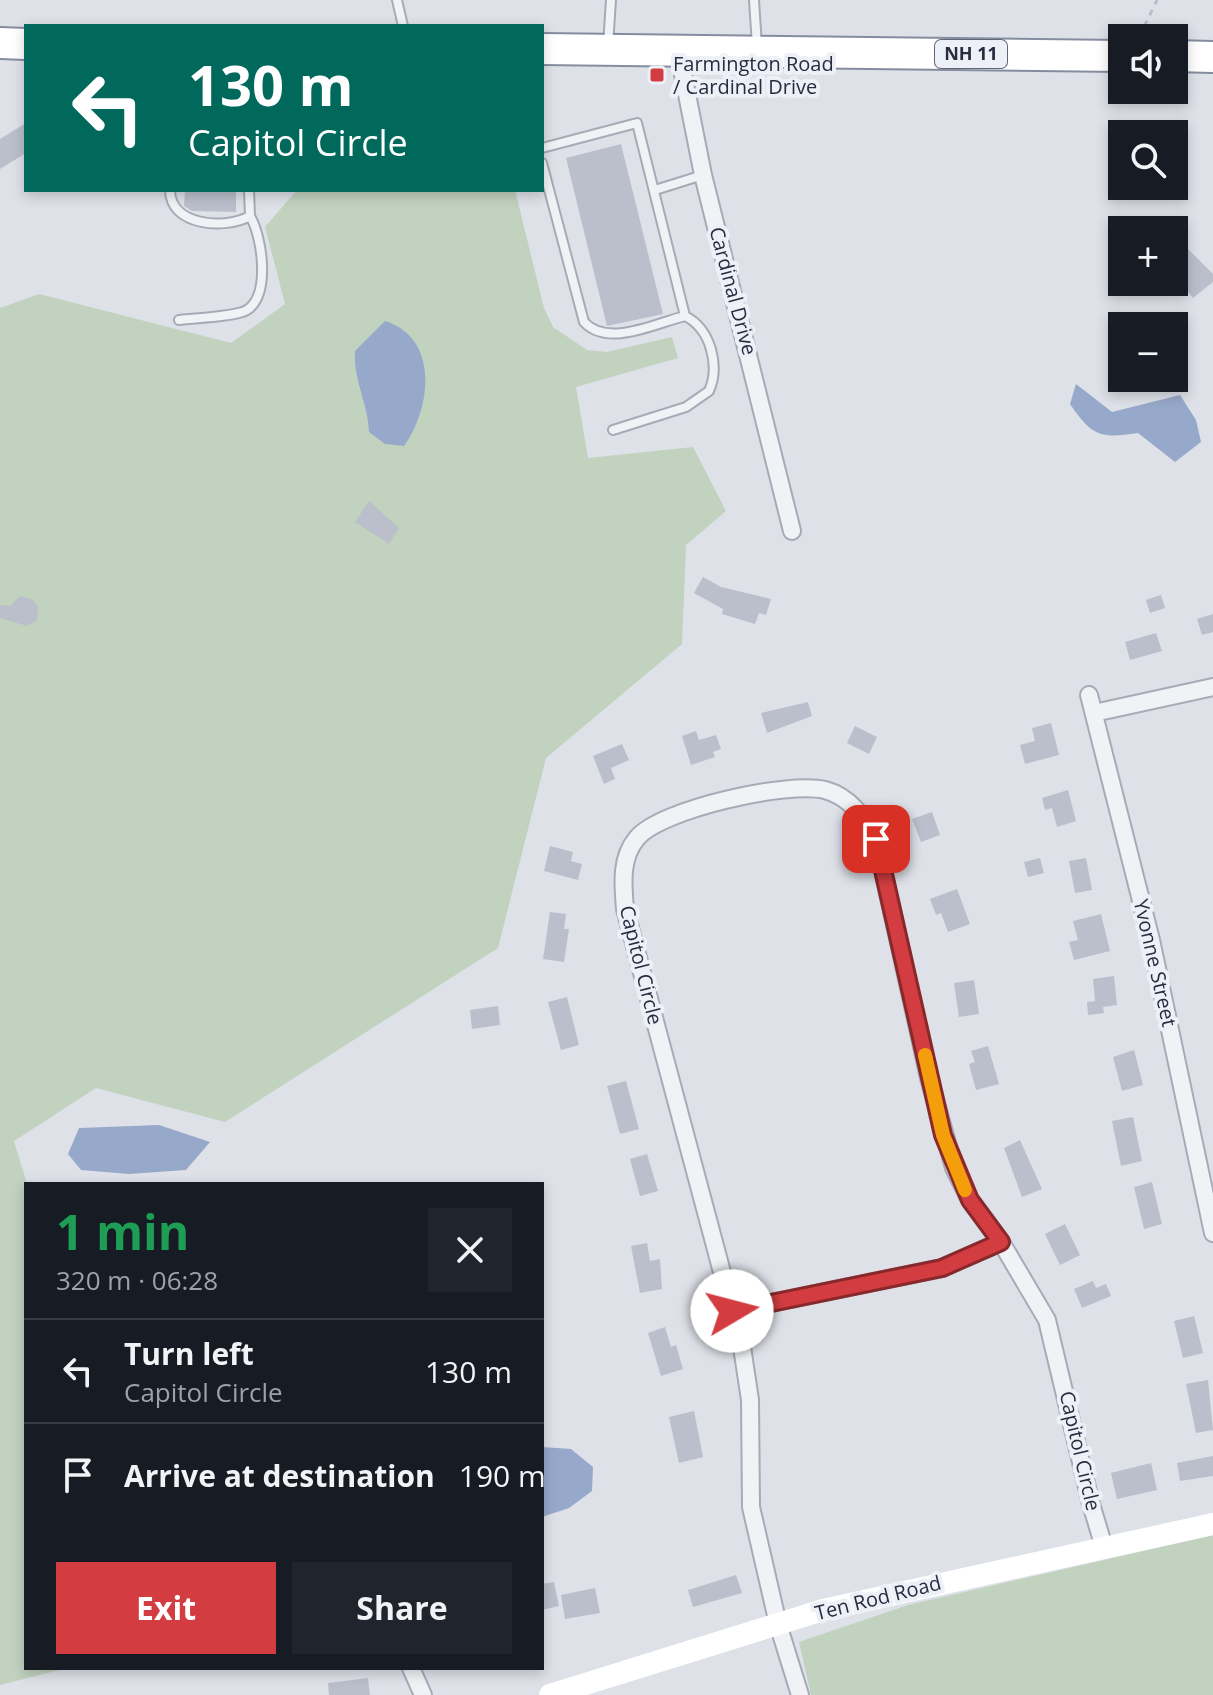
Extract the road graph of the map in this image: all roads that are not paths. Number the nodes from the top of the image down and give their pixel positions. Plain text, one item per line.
1 (397, 0) edge
2 (611, 0) edge
3 (754, 0) edge
4 (403, 24) edge
5 (0, 43) edge
6 (24, 44) edge
7 (544, 49) edge
8 (678, 49) junction
9 (607, 50) junction
10 (757, 50) junction
11 (1108, 56) edge
12 (1188, 56) edge
13 (1213, 57) edge
14 (544, 147) edge
15 (544, 171) edge
16 (703, 175) junction
17 (655, 190) junction
18 (170, 192) edge
19 (249, 192) edge
20 (250, 216) junction
21 (685, 316) junction
22 (179, 320) dead end
23 (613, 430) dead end
24 (792, 531) dead end
25 (1213, 687) edge
26 (1089, 695) dead end
27 (1094, 713) junction
28 (1213, 1233) edge
29 (1001, 1242) junction
30 (732, 1311) junction
31 (1213, 1524) edge
32 (1104, 1547) junction
33 (778, 1624) junction
34 (412, 1670) edge
35 (423, 1695) edge
36 (551, 1695) edge
37 (800, 1695) edge

1 - 4 lane
2 - 9 lane
3 - 10 lane
5 - 6 highway
7 - 9 highway, NH 11
8 - 9 highway, NH 11
8 - 10 highway, NH 11
8 - 16 street, Cardinal Drive
10 - 11 highway, NH 11
12 - 13 highway
14 - 17 lane
15 - 21 lane
16 - 17 lane
16 - 24 street, Cardinal Drive
17 - 21 lane
18 - 20 lane
19 - 20 lane
20 - 22 lane
21 - 23 lane
25 - 27 street
26 - 27 street, Yvonne Street
27 - 28 street, Yvonne Street
29 - 30 street
29 - 30 street, Capitol Circle
29 - 32 street, Capitol Circle
30 - 33 street, Capitol Circle
31 - 32 street, Ten Rod Road
32 - 33 street, Ten Rod Road
33 - 36 street, Ten Rod Road
33 - 37 street, Capitol Circle
34 - 35 street

